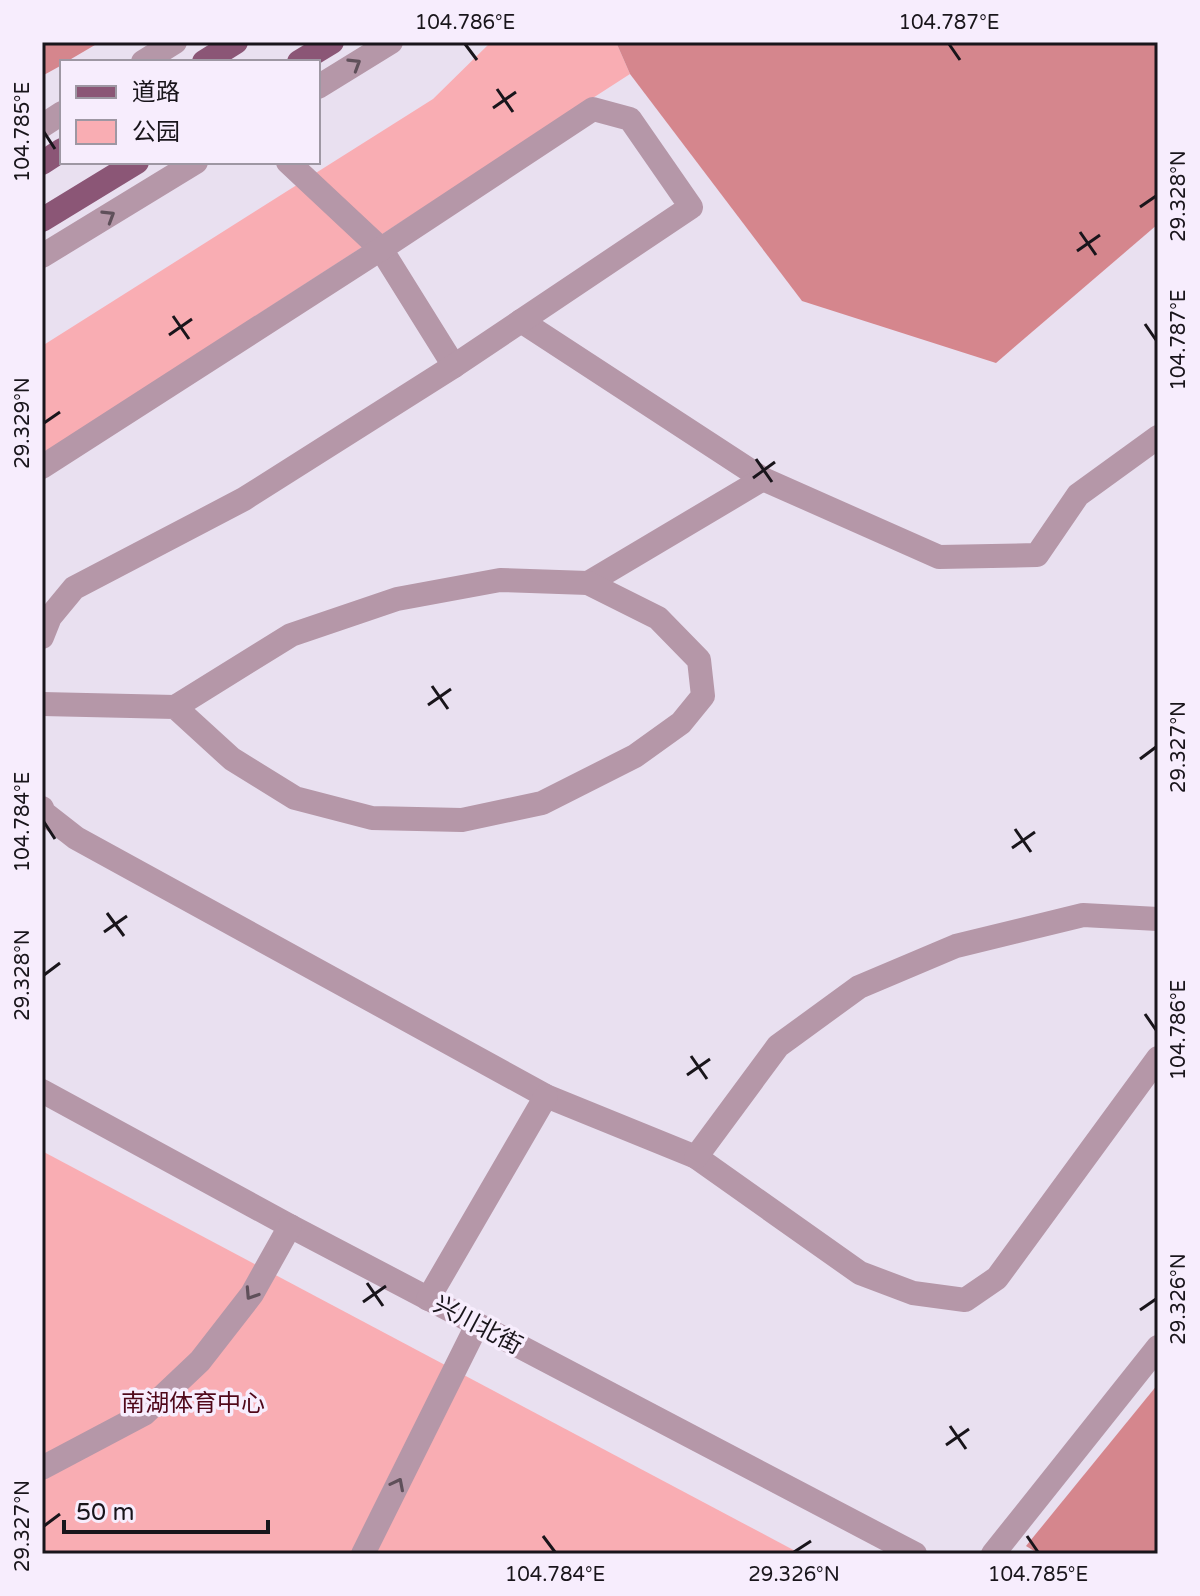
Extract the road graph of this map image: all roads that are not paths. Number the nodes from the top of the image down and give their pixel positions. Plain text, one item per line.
1 (175, 42) edge
2 (236, 42) edge
3 (332, 42) edge
4 (391, 42) edge
5 (146, 60) edge
6 (207, 60) edge
7 (302, 60) edge
8 (320, 86) edge
9 (60, 114) edge
10 (42, 126) edge
11 (60, 151) edge
12 (42, 163) edge
13 (134, 164) edge
14 (193, 164) edge
15 (290, 164) edge
16 (42, 220) edge
17 (381, 249) junction
18 (42, 256) edge
19 (521, 321) junction
20 (454, 366) junction
21 (1158, 437) edge
22 (42, 467) edge
23 (763, 479) junction
24 (588, 583) junction
25 (42, 637) edge
26 (42, 704) edge
27 (175, 707) junction
28 (42, 808) edge
29 (1158, 919) edge
30 (1158, 1058) edge
31 (42, 1091) edge
32 (546, 1096) junction
33 (696, 1157) junction
34 (290, 1226) junction
35 (428, 1299) junction
36 (477, 1325) junction
37 (1158, 1347) edge
38 (42, 1468) edge
39 (363, 1554) edge
40 (915, 1554) edge
41 (993, 1554) edge

1 - 5 street
2 - 6 main road
3 - 7 main road
8 -> 4 street
9 - 10 street
11 - 12 main road
13 - 16 main road
18 -> 14 street
15 - 17 street
17 - 19 street
17 - 20 street
17 - 22 street
19 - 20 street
19 - 23 street
20 - 25 street
21 - 23 street
23 - 24 street
24 - 27 street
24 - 27 street
26 - 27 street
28 - 32 street
29 - 33 street
30 - 33 street
31 - 34 street, 兴川北街
32 - 33 street
32 - 35 street
34 - 35 street, 兴川北街
34 -> 38 street
35 - 36 street, 兴川北街
39 -> 36 street
36 - 40 street, 兴川北街
37 - 41 street

